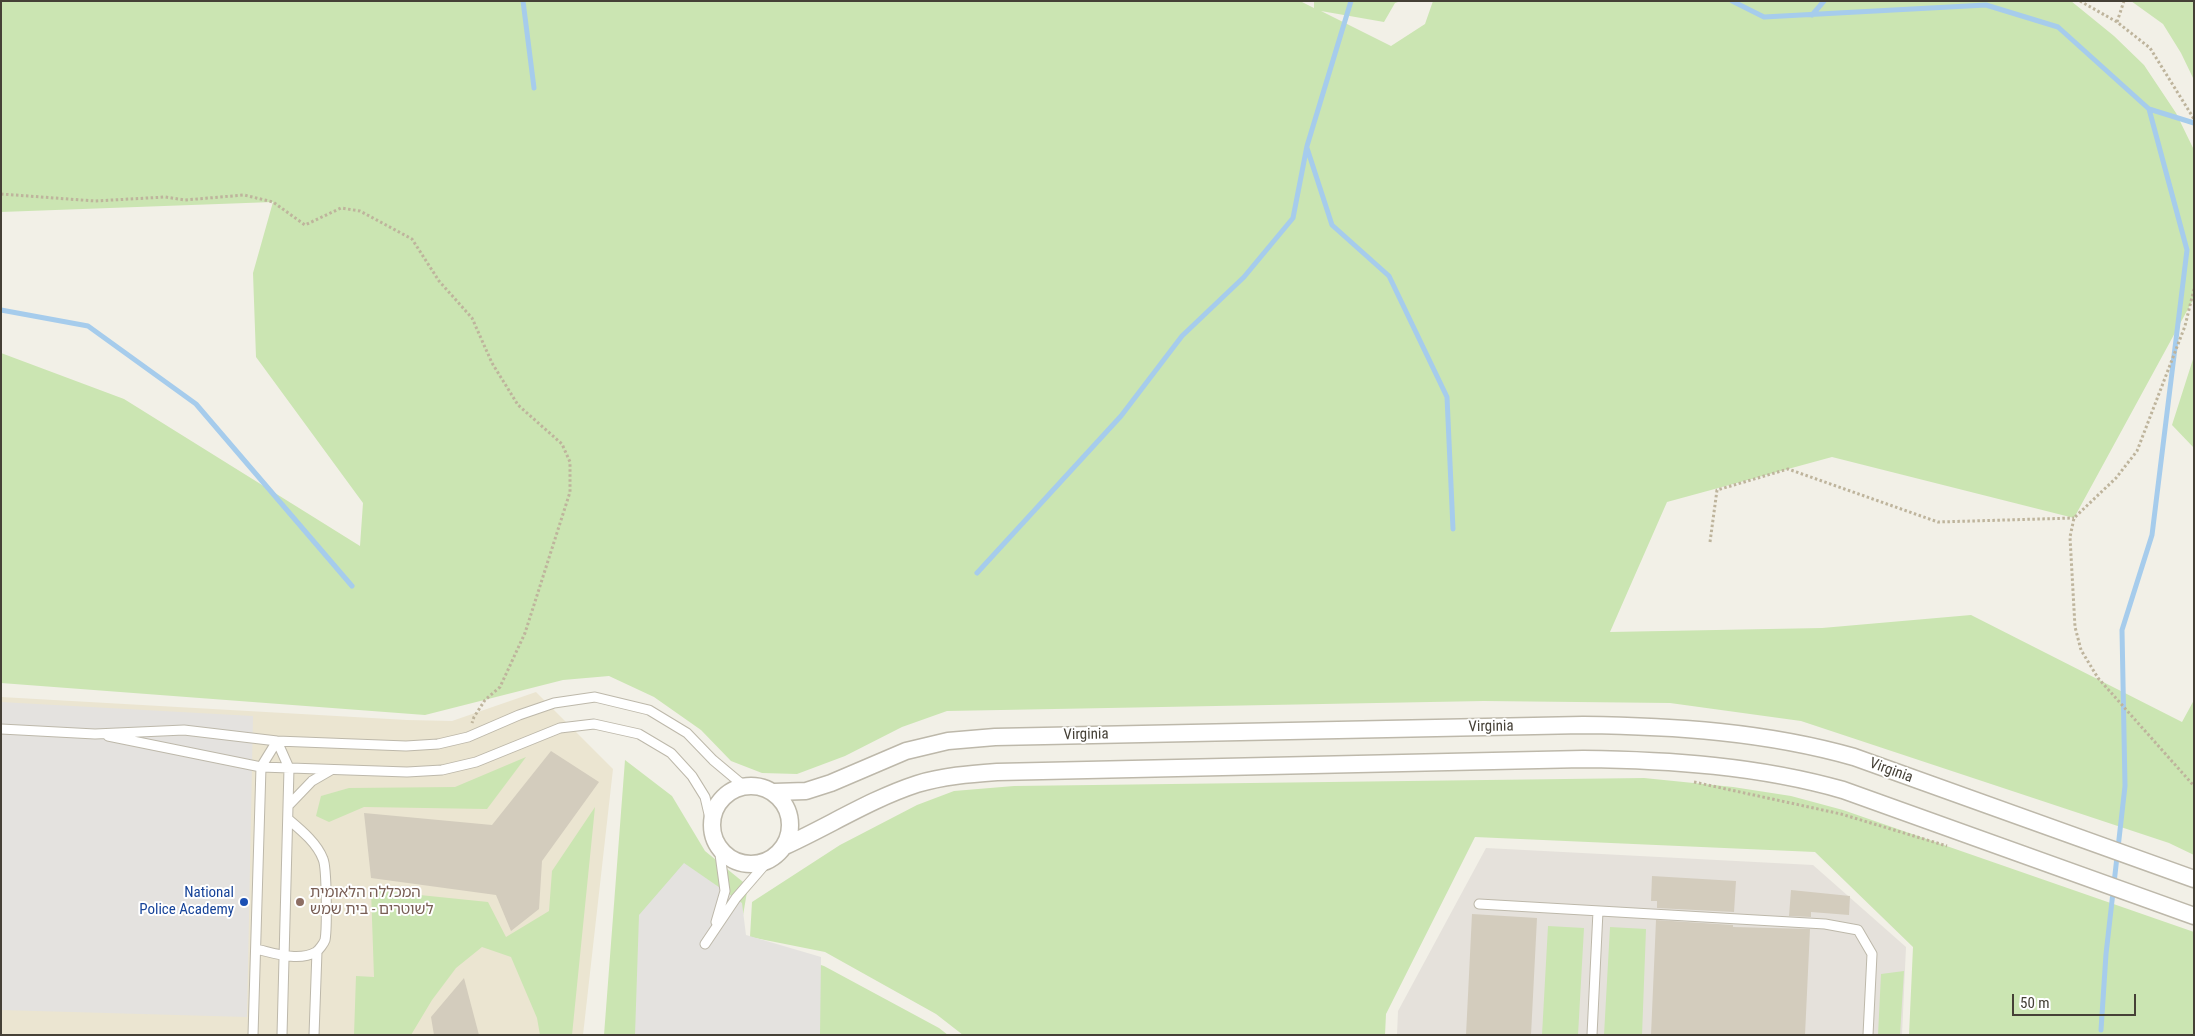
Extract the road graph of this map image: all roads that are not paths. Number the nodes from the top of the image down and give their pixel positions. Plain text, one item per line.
1 (1, 729) edge
2 (96, 734) junction
3 (277, 741) junction
4 (261, 767) junction
5 (290, 768) junction
6 (331, 770) junction
7 (744, 786) junction
8 (774, 792) junction
9 (288, 806) junction
10 (288, 819) junction
11 (712, 827) junction
12 (785, 846) junction
13 (718, 847) junction
14 (768, 861) junction
15 (2194, 879) edge
16 (1478, 904) dead end
17 (1598, 911) junction
18 (2194, 916) edge
19 (713, 930) junction
20 (705, 944) dead end
21 (256, 949) junction
22 (316, 951) junction
23 (284, 956) junction
24 (253, 1035) edge
25 (282, 1035) edge
26 (314, 1035) edge
27 (1592, 1035) edge
28 (1868, 1035) edge

1 - 2 lane
2 - 3 lane
2 - 4 lane
3 - 4 lane
3 - 5 lane
3 - 7 lane
4 - 5 lane
4 - 21 lane
5 - 6 lane
5 - 9 lane
6 - 9 lane
6 - 11 lane
7 - 8 street
7 - 11 street
8 - 12 street
8 - 15 street, Virginia
9 - 10 lane
10 - 22 lane
10 - 23 lane
11 - 13 street
12 - 14 street
12 - 18 street
13 - 14 street
13 - 19 lane
14 - 19 lane
16 - 17 lane
17 - 27 lane
17 - 28 lane
19 - 20 lane
21 - 23 lane
21 - 24 lane
22 - 23 lane
22 - 26 lane
23 - 25 lane

